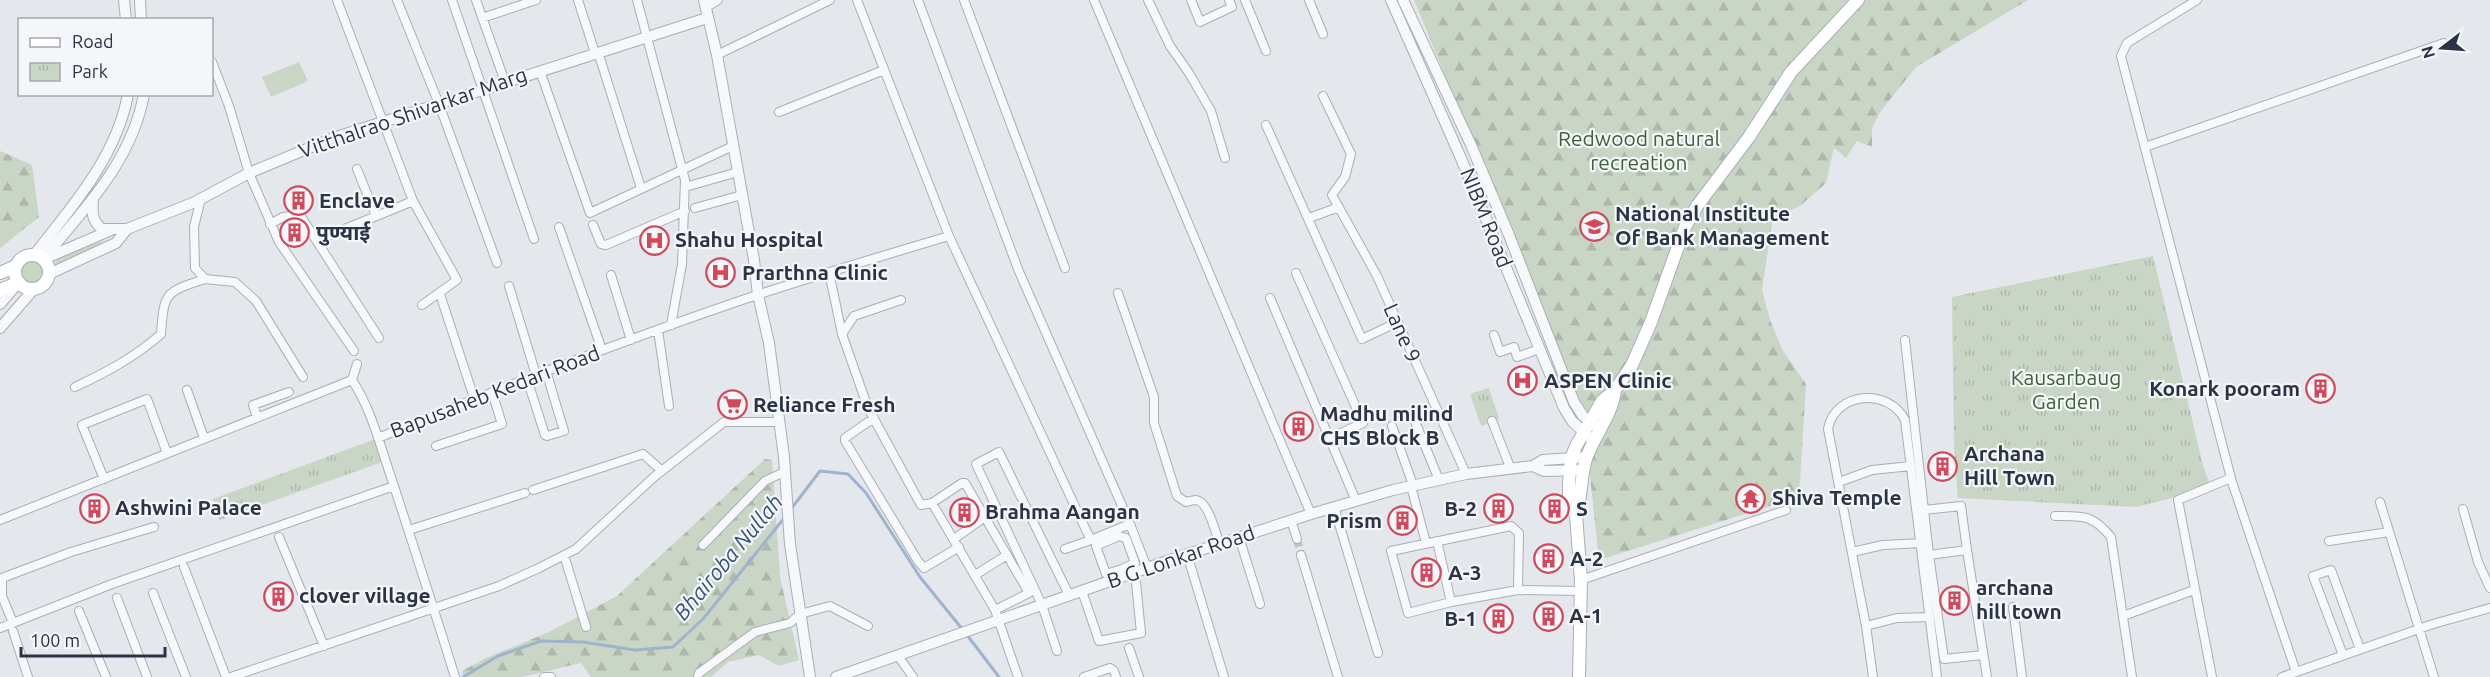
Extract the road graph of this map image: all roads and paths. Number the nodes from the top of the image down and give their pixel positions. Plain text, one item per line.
1 (124, 0) edge
2 (140, 0) edge
3 (337, 0) edge
4 (397, 0) edge
5 (452, 0) edge
6 (476, 0) edge
7 (536, 0) edge
8 (578, 0) edge
9 (636, 0) edge
10 (718, 0) edge
11 (830, 0) edge
12 (857, 0) edge
13 (918, 0) edge
14 (964, 0) edge
15 (1094, 0) edge
16 (1148, 0) edge
17 (1191, 0) edge
18 (1229, 0) edge
19 (1245, 0) edge
20 (1309, 0) edge
21 (1391, 0) edge
22 (1403, 0) edge
23 (1858, 0) edge
24 (2197, 0) edge
25 (705, 9) edge
26 (126, 18) edge
27 (141, 18) edge
28 (482, 18) junction
29 (1323, 34) dead end
30 (646, 37) junction
31 (2444, 43) dead end
32 (1266, 51) dead end
33 (597, 53) junction
34 (717, 55) junction
35 (213, 65) edge
36 (885, 70) junction
37 (540, 71) junction
38 (505, 82) junction
39 (483, 88) junction
40 (128, 96) edge
41 (144, 96) edge
42 (1323, 96) dead end
43 (439, 104) junction
44 (779, 112) dead end
45 (384, 122) junction
46 (1266, 125) dead end
47 (733, 146) junction
48 (2145, 147) junction
49 (1226, 158) dead end
50 (683, 168) junction
51 (357, 169) dead end
52 (738, 172) junction
53 (249, 173) junction
54 (685, 187) junction
55 (641, 188) junction
56 (742, 195) junction
57 (93, 198) junction
58 (201, 198) junction
59 (413, 201) junction
60 (1339, 207) junction
61 (695, 208) dead end
62 (685, 211) junction
63 (376, 216) junction
64 (1309, 218) junction
65 (270, 224) junction
66 (593, 225) dead end
67 (559, 227) dead end
68 (127, 229) junction
69 (110, 231) junction
70 (949, 236) junction
71 (534, 239) dead end
72 (318, 240) junction
73 (39, 257) junction
74 (497, 263) dead end
75 (16, 266) junction
76 (1065, 268) dead end
77 (829, 272) junction
78 (0, 273) edge
79 (1296, 273) dead end
80 (49, 274) junction
81 (611, 275) dead end
82 (205, 279) junction
83 (19, 282) junction
84 (509, 286) dead end
85 (34, 288) junction
86 (0, 290) edge
87 (1118, 293) dead end
88 (440, 294) junction
89 (758, 295) junction
90 (1270, 298) dead end
91 (902, 300) dead end
92 (0, 304) edge
93 (422, 304) dead end
94 (1398, 322) junction
95 (671, 325) junction
96 (0, 328) edge
97 (658, 330) junction
98 (842, 334) junction
99 (1494, 335) dead end
100 (379, 338) dead end
101 (631, 340) junction
102 (1905, 340) dead end
103 (1539, 349) junction
104 (602, 350) junction
105 (354, 351) dead end
106 (357, 364) dead end
107 (546, 371) junction
108 (536, 375) junction
109 (303, 378) dead end
110 (527, 379) junction
111 (352, 380) junction
112 (75, 387) dead end
113 (187, 390) dead end
114 (1615, 390) junction
115 (289, 392) dead end
116 (492, 392) junction
117 (474, 398) junction
118 (1569, 405) junction
119 (669, 406) dead end
120 (1412, 414) dead end
121 (257, 417) junction
122 (874, 418) junction
123 (1492, 421) dead end
124 (777, 422) junction
125 (1590, 423) junction
126 (1392, 426) dead end
127 (1583, 434) junction
128 (1598, 436) junction
129 (204, 438) junction
130 (378, 438) junction
131 (1330, 438) junction
132 (436, 446) dead end
133 (167, 453) junction
134 (1587, 457) junction
135 (1571, 464) junction
136 (1911, 466) junction
137 (1510, 467) junction
138 (1583, 470) junction
139 (662, 471) junction
140 (784, 472) junction
141 (1466, 474) junction
142 (2231, 478) junction
143 (104, 479) junction
144 (1439, 480) junction
145 (1839, 482) junction
146 (1412, 485) junction
147 (394, 486) junction
148 (1356, 501) junction
149 (2380, 502) dead end
150 (932, 503) junction
151 (1334, 507) junction
152 (2463, 509) dead end
153 (1786, 510) dead end
154 (1924, 510) junction
155 (1311, 514) junction
156 (1576, 515) junction
157 (2055, 516) dead end
158 (985, 517) junction
159 (0, 520) edge
160 (1291, 520) junction
161 (1130, 524) junction
162 (154, 527) dead end
163 (409, 530) junction
164 (2389, 532) junction
165 (1111, 535) junction
166 (279, 537) dead end
167 (1239, 537) junction
168 (1297, 538) tunnel mouth
169 (954, 539) junction
170 (1091, 540) junction
171 (1437, 541) junction
172 (2329, 541) dead end
173 (1219, 543) junction
174 (1426, 543) junction
175 (1921, 543) junction
176 (702, 544) dead end
177 (959, 548) junction
178 (1065, 549) dead end
179 (1967, 550) junction
180 (1852, 552) junction
181 (1187, 554) junction
182 (564, 555) junction
183 (1007, 555) junction
184 (1302, 555) tunnel mouth
185 (1929, 555) junction
186 (184, 567) dead end
187 (1147, 568) junction
188 (1127, 572) junction
189 (975, 575) junction
190 (1, 579) edge
191 (1580, 586) junction
192 (2490, 588) edge
193 (2194, 590) junction
194 (1082, 591) junction
195 (1518, 591) junction
196 (153, 592) dead end
197 (1069, 595) junction
198 (117, 598) dead end
199 (1451, 602) junction
200 (1260, 604) dead end
201 (1042, 605) junction
202 (2013, 607) dead end
203 (435, 608) junction
204 (2490, 608) edge
205 (79, 610) dead end
206 (800, 614) junction
207 (997, 615) junction
208 (2122, 616) junction
209 (1930, 617) junction
210 (868, 626) dead end
211 (1866, 626) junction
212 (13, 627) junction
213 (586, 627) dead end
214 (0, 628) edge
215 (2418, 629) junction
216 (324, 646) junction
217 (1130, 648) dead end
218 (2360, 649) junction
219 (1058, 651) dead end
220 (1378, 653) dead end
221 (1983, 655) junction
222 (2343, 655) junction
223 (898, 656) junction
224 (2296, 672) junction
225 (28, 677) edge
226 (106, 677) edge
227 (147, 677) edge
228 (186, 677) edge
229 (226, 677) edge
230 (231, 677) edge
231 (455, 677) edge
232 (544, 677) edge
233 (551, 677) edge
234 (698, 677) edge
235 (810, 677) edge
236 (836, 677) edge
237 (913, 677) edge
238 (1018, 677) edge
239 (1084, 677) edge
240 (1116, 677) edge
241 (1139, 677) edge
242 (1224, 677) edge
243 (1338, 677) edge
244 (1579, 677) edge
245 (1873, 677) edge
246 (1937, 677) edge
247 (1987, 677) edge
248 (2022, 677) edge
249 (2132, 677) edge
250 (2212, 677) edge
251 (2282, 677) edge
252 (2434, 677) edge

1 - 26 street
2 - 27 street
3 - 45 street
4 - 43 street
5 - 39 street
6 - 28 street
7 - 28 street
8 - 33 street
9 - 30 street
10 - 25 street
11 - 34 street
12 - 36 street
13 - 161 street
14 - 76 street
15 - 155 street
16 - 49 street
17 - 18 street
19 - 32 street
20 - 29 street
21 - 103 street, NIBM Road
22 - 118 street, NIBM Road
23 - 114 main road
24 - 48 street
25 - 30 street, Vitthalrao Shivarkar Marg
25 - 34 street
28 - 38 street
30 - 33 street, Vitthalrao Shivarkar Marg
30 - 50 street
31 - 48 street
33 - 37 street, Vitthalrao Shivarkar Marg
33 - 55 street
34 - 47 street
35 - 53 street
36 - 44 street
36 - 70 street
37 - 38 street, Vitthalrao Shivarkar Marg
37 - 55 street
38 - 39 street, Vitthalrao Shivarkar Marg
39 - 43 street, Vitthalrao Shivarkar Marg
39 - 71 street
40 - 73 street
41 - 57 street
42 - 60 street, Lane 9
43 - 45 street, Vitthalrao Shivarkar Marg
43 - 74 street
45 - 53 street, Vitthalrao Shivarkar Marg
45 - 59 street
46 - 64 street
47 - 50 street
47 - 52 street
48 - 142 street
50 - 54 street
50 - 55 street
51 - 63 street
52 - 54 street
52 - 56 street
53 - 58 street, Vitthalrao Shivarkar Marg
53 - 65 street
54 - 62 street
56 - 61 street
56 - 89 street
57 - 69 street
57 - 73 street
58 - 68 street, Vitthalrao Shivarkar Marg
58 - 82 street
59 - 63 street
59 - 88 street
60 - 64 street
60 - 94 street, Lane 9
62 - 66 street
62 - 95 street
63 - 72 street
64 - 94 street
65 - 72 street
65 - 105 street
67 - 104 street
68 - 69 street
68 - 80 street
69 - 73 street
70 - 77 street, Bapusaheb Kedari Road
70 - 170 street
72 - 100 street
73 - 75 main road
73 - 80 main road
75 - 78 main road
75 - 83 main road
77 - 89 street, Bapusaheb Kedari Road
77 - 98 street
79 - 131 street
80 - 85 main road
81 - 101 street
82 - 109 street
82 - 112 street
83 - 85 main road
83 - 86 main road
83 - 92 street
84 - 108 street
85 - 96 street
87 - 173 street
88 - 93 street
88 - 117 street
89 - 95 street, Bapusaheb Kedari Road
89 - 124 street
90 - 131 street
91 - 98 street
94 - 141 street, Lane 9
95 - 97 street, Bapusaheb Kedari Road
97 - 101 street, Bapusaheb Kedari Road
97 - 119 street
98 - 122 street
99 - 103 street
101 - 104 street, Bapusaheb Kedari Road
102 - 154 street
103 - 118 street, NIBM Road
104 - 107 street, Bapusaheb Kedari Road
106 - 111 street
107 - 108 street, Bapusaheb Kedari Road
107 - 110 street
108 - 110 street, Bapusaheb Kedari Road
110 - 116 street, Bapusaheb Kedari Road
111 - 121 street
111 - 130 street, Bapusaheb Kedari Road
113 - 129 street
114 - 125 main road
114 - 128 main road
115 - 121 street
116 - 117 street, Bapusaheb Kedari Road
116 - 132 street
117 - 130 street, Bapusaheb Kedari Road
118 - 125 street, NIBM Road
118 - 127 street, NIBM Road
120 - 144 street
121 - 129 street
122 - 150 street
122 - 177 street
123 - 137 street
124 - 139 street
124 - 140 street
125 - 127 main road
125 - 128 street, NIBM Road
126 - 146 street
127 - 128 street, NIBM Road
127 - 135 main road
128 - 134 main road
129 - 133 street
130 - 147 street
131 - 148 street
133 - 143 street
133 - 143 street
134 - 135 street, B G Lonkar Road
134 - 138 main road
135 - 137 street, B G Lonkar Road
135 - 138 street, B G Lonkar Road
135 - 156 main road
136 - 145 street
136 - 145 street
136 - 175 street
137 - 141 street, B G Lonkar Road
138 - 156 main road
139 - 163 street
139 - 182 street
140 - 176 street
140 - 206 street
141 - 144 street, B G Lonkar Road
142 - 193 street
142 - 224 street
143 - 159 street
144 - 146 street, B G Lonkar Road
145 - 180 street
146 - 148 street, B G Lonkar Road
146 - 174 street
147 - 163 street
147 - 212 street
148 - 151 street, B G Lonkar Road
149 - 164 street
150 - 158 street
150 - 169 street
151 - 155 street, B G Lonkar Road
151 - 220 street
152 - 192 street
153 - 191 street
154 - 179 street
154 - 185 street
155 - 160 street, B G Lonkar Road
156 - 191 main road
157 - 208 street
158 - 169 street
158 - 183 street
160 - 167 street, B G Lonkar Road
160 - 168 street
161 - 165 street
161 - 187 street
162 - 190 street
163 - 203 street
164 - 172 street
164 - 215 street
165 - 170 street
165 - 188 street
165 - 188 street
166 - 216 street
167 - 173 street, B G Lonkar Road
167 - 200 street
169 - 177 street
170 - 178 street
171 - 174 street
171 - 195 street
171 - 199 street
173 - 181 street, B G Lonkar Road
174 - 199 street
175 - 180 street
175 - 209 street
177 - 189 street
179 - 185 street
179 - 221 street
180 - 211 street
181 - 187 street, B G Lonkar Road
181 - 242 street
182 - 203 street
182 - 213 street
183 - 189 street
183 - 207 street
184 - 243 street
185 - 221 street
186 - 229 street
187 - 188 street, B G Lonkar Road
188 - 194 street, B G Lonkar Road
188 - 194 street
189 - 207 street
190 - 212 street
191 - 195 street
191 - 244 main road
193 - 208 street
193 - 250 street
194 - 197 street, B G Lonkar Road
195 - 199 street
196 - 228 street
197 - 201 street, B G Lonkar Road
197 - 201 street
198 - 227 street
201 - 207 street, B G Lonkar Road
201 - 219 street
202 - 248 street
203 - 216 street
203 - 231 street
204 - 215 street
205 - 226 street
206 - 210 street
206 - 234 street
206 - 235 street
207 - 223 street, B G Lonkar Road
207 - 238 street
208 - 249 street
209 - 211 street
209 - 246 street
211 - 245 street
212 - 214 street
212 - 225 street
215 - 218 street
215 - 252 street
216 - 230 street
217 - 241 street
218 - 222 street
218 - 222 street
221 - 247 street
222 - 224 street
223 - 236 street, B G Lonkar Road
223 - 237 street
224 - 251 street
232 - 233 street
239 - 240 street

